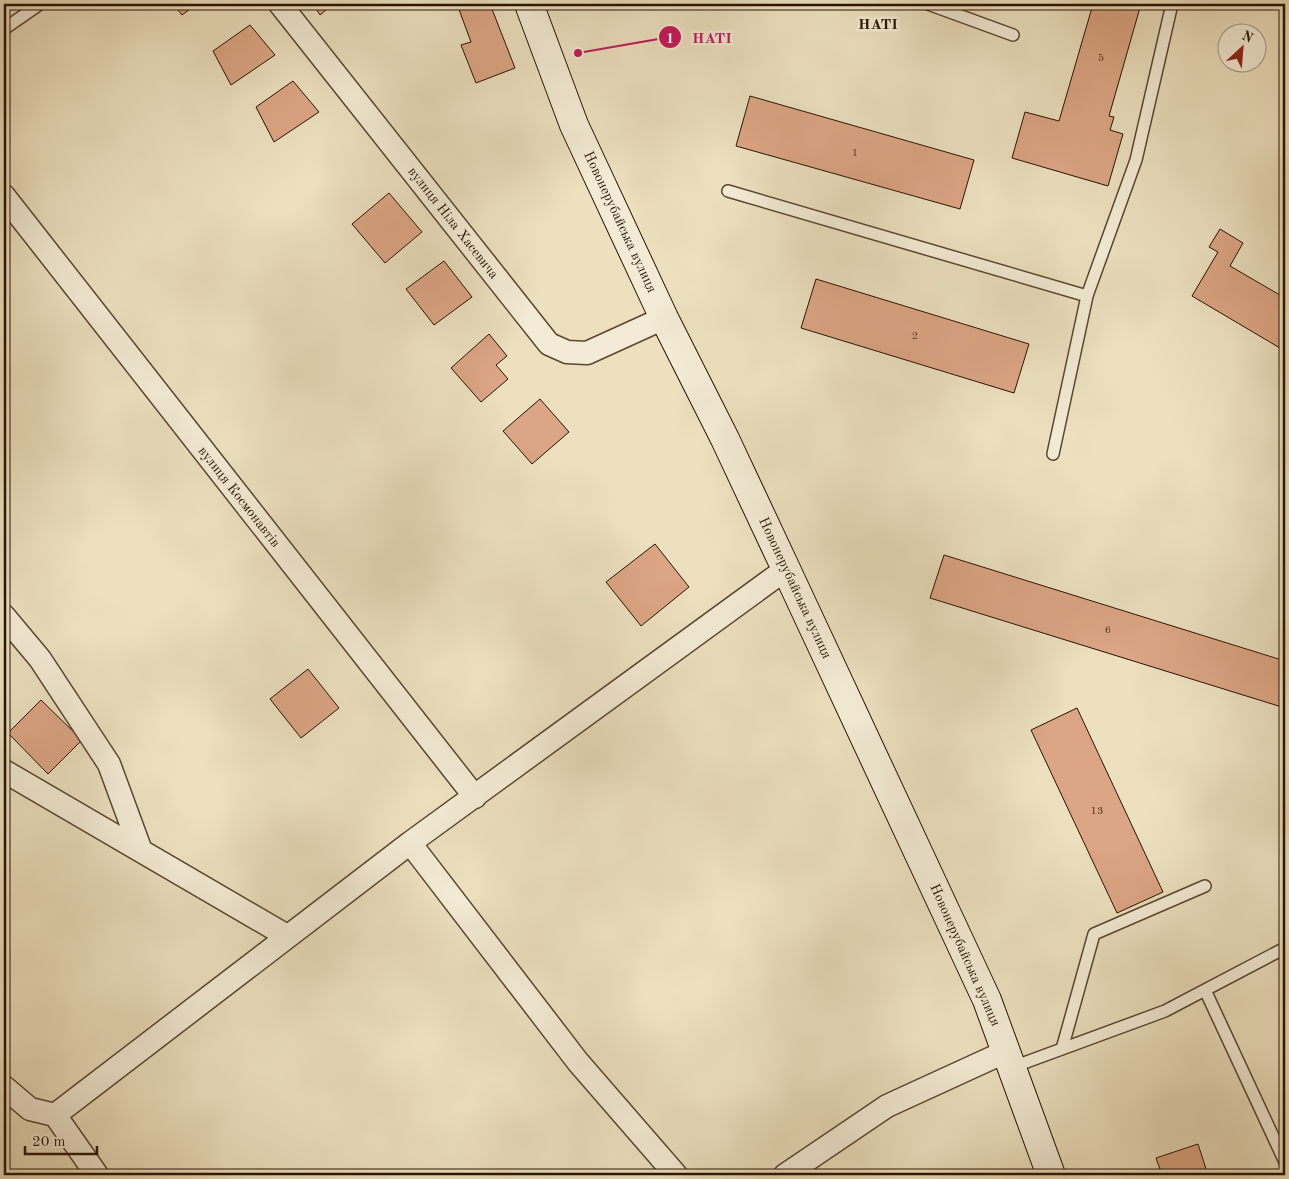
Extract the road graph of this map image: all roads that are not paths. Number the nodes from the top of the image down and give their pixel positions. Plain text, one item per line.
1 (40, 4) edge
2 (280, 4) edge
3 (529, 4) edge
4 (928, 4) edge
5 (1172, 4) edge
6 (4, 29) edge
7 (1013, 35) dead end
8 (728, 191) dead end
9 (4, 196) edge
10 (1087, 296) junction
11 (664, 318) junction
12 (1053, 454) dead end
13 (786, 569) junction
14 (4, 616) edge
15 (4, 771) edge
16 (475, 797) junction
17 (410, 843) junction
18 (142, 850) junction
19 (1205, 886) dead end
20 (287, 936) junction
21 (1285, 948) edge
22 (1205, 990) junction
23 (1062, 1049) junction
24 (1010, 1059) junction
25 (4, 1087) edge
26 (54, 1115) junction
27 (1285, 1162) edge
28 (97, 1175) edge
29 (676, 1175) edge
30 (785, 1175) edge
31 (1051, 1175) edge

1 - 6 lane
2 - 11 street, вулиця Ніла Хасевича
3 - 11 street, Новонерубайська вулиця
4 - 7 lane
5 - 10 lane
8 - 10 lane
9 - 16 street, вулиця Космонавтів
10 - 12 lane
11 - 13 street, Новонерубайська вулиця
13 - 16 street
13 - 24 street, Новонерубайська вулиця
14 - 18 street
15 - 18 street
16 - 17 street
17 - 20 street
17 - 29 street
18 - 20 street
19 - 23 lane
20 - 26 street
21 - 22 lane
22 - 23 lane
22 - 27 lane
23 - 24 lane
24 - 30 street
24 - 31 street, Новонерубайська вулиця
25 - 26 street
26 - 28 street

